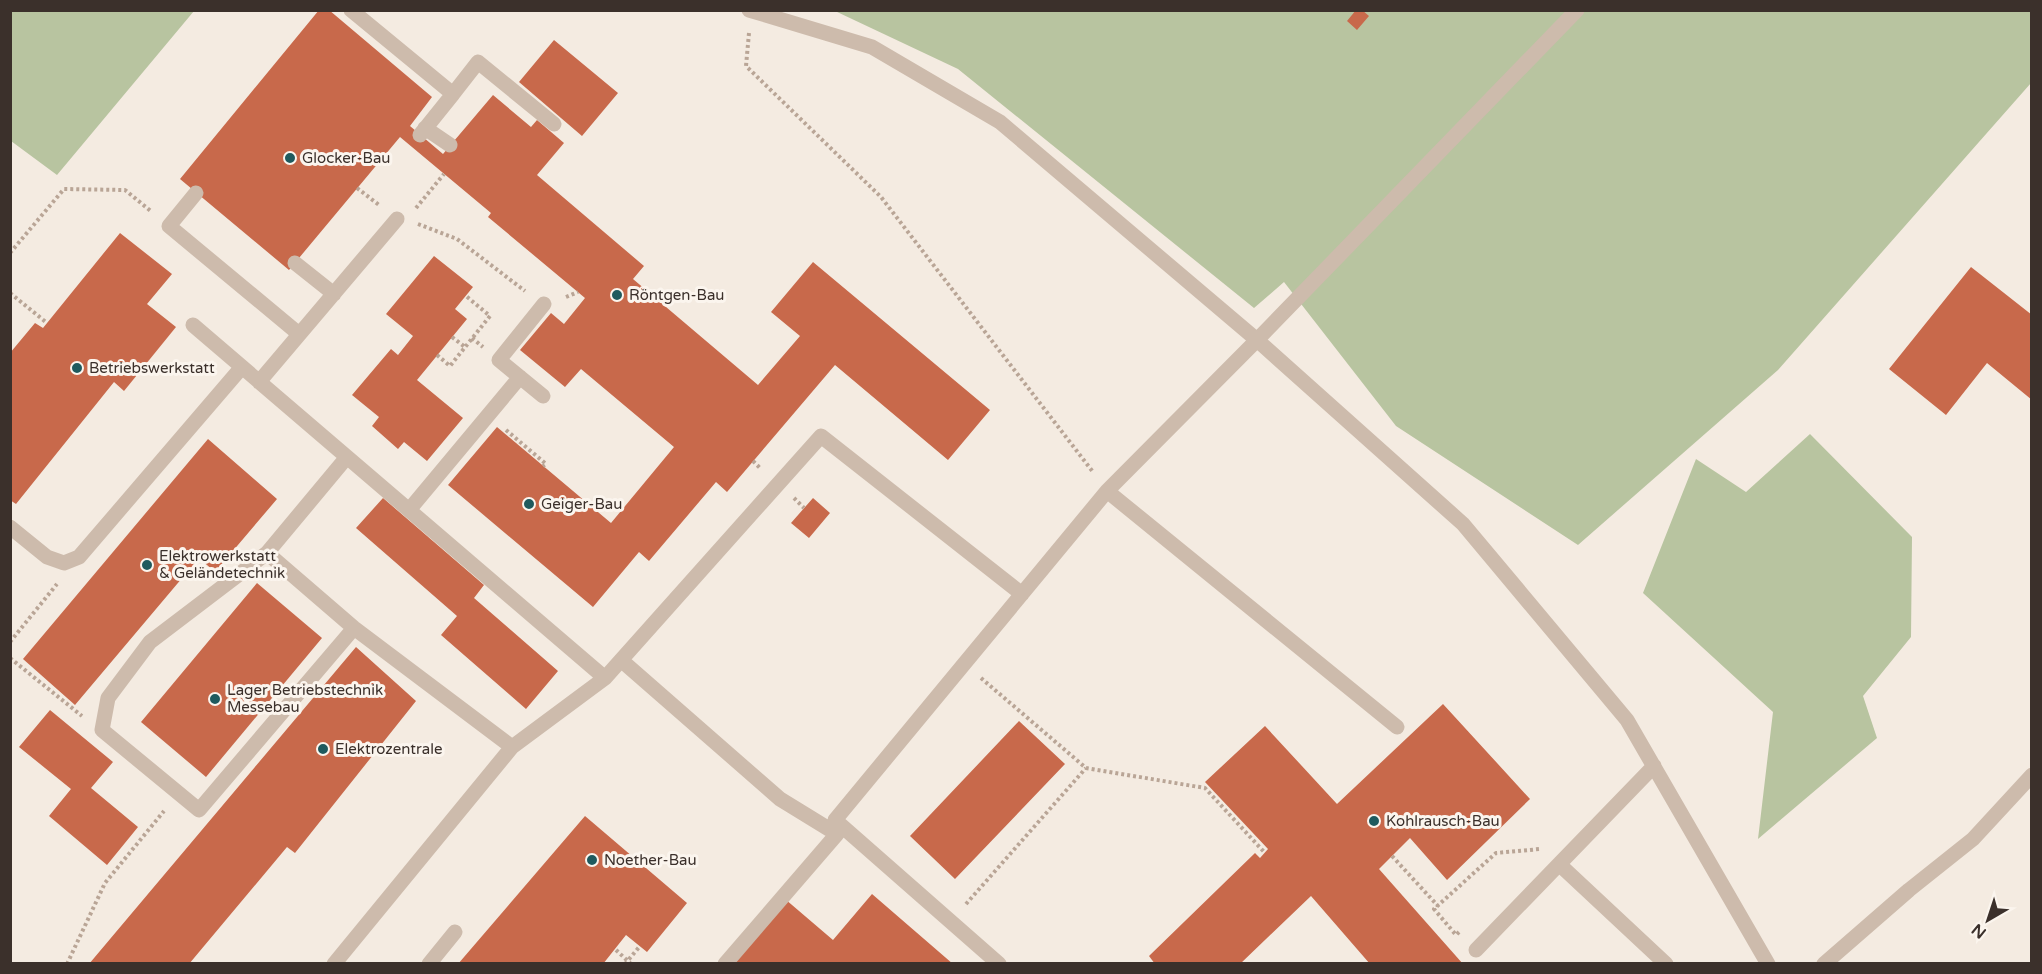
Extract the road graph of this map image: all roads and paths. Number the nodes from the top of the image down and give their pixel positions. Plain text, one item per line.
1 (1577, 10) edge
2 (749, 11) edge
3 (346, 13) edge
4 (453, 94) junction
5 (554, 124) dead end
6 (450, 145) dead end
7 (196, 193) dead end
8 (397, 219) dead end
9 (416, 223) dead end
10 (169, 226) junction
11 (10, 253) edge
12 (295, 263) dead end
13 (578, 292) dead end
14 (10, 293) edge
15 (334, 294) junction
16 (466, 296) dead end
17 (544, 304) junction
18 (47, 323) dead end
19 (193, 325) dead end
20 (299, 334) junction
21 (452, 337) dead end
22 (1257, 340) junction
23 (465, 347) junction
24 (437, 355) dead end
25 (242, 367) junction
26 (520, 377) junction
27 (259, 382) junction
28 (543, 396) dead end
29 (489, 415) junction
30 (347, 457) junction
31 (543, 466) dead end
32 (1107, 491) junction
33 (409, 510) junction
34 (10, 527) edge
35 (267, 554) junction
36 (64, 563) junction
37 (1022, 594) junction
38 (354, 628) junction
39 (10, 642) edge
40 (10, 658) edge
41 (621, 660) junction
42 (964, 664) junction
43 (605, 678) junction
44 (1396, 727) dead end
45 (102, 730) junction
46 (512, 747) junction
47 (1654, 766) junction
48 (1086, 768) junction
49 (2031, 775) edge
50 (179, 794) junction
51 (836, 827) junction
52 (1264, 853) dead end
53 (1392, 856) dead end
54 (1537, 856) dead end
55 (1560, 865) junction
56 (1438, 906) junction
57 (951, 920) junction
58 (1465, 927) dead end
59 (454, 933) dead end
60 (640, 946) dead end
61 (616, 950) dead end
62 (1476, 950) dead end
63 (67, 963) edge
64 (334, 963) edge
65 (429, 963) edge
66 (628, 963) edge
67 (725, 963) edge
68 (999, 963) edge
69 (1666, 963) edge
70 (1768, 963) edge
71 (1824, 963) edge

1 - 22 street
2 - 22 street
2 - 32 path
3 - 4 street
4 - 5 street
4 - 6 street
7 - 10 street
8 - 15 street
9 - 17 path
10 - 11 path
10 - 20 street
12 - 15 street
13 - 17 path
14 - 18 path
15 - 20 street
16 - 23 path
17 - 26 street
19 - 25 street
20 - 27 street
21 - 23 path
22 - 32 street
22 - 47 street
23 - 24 path
25 - 27 street
25 - 36 street
26 - 28 street
26 - 29 street
27 - 30 street
29 - 31 path
29 - 33 street
30 - 33 street
30 - 35 street
32 - 37 street
32 - 44 street
33 - 43 street
34 - 36 street
35 - 38 street
35 - 45 street
36 - 39 path
37 - 41 street
37 - 42 street
38 - 46 street
38 - 50 street
40 - 45 path
41 - 43 street
41 - 51 street
42 - 48 path
42 - 51 street
43 - 46 street
45 - 50 street
46 - 64 street
47 - 55 street
47 - 70 street
48 - 52 path
48 - 57 path
49 - 71 street
50 - 63 path
51 - 57 street
51 - 67 street
53 - 56 path
54 - 56 path
55 - 62 street
55 - 69 street
56 - 58 path
57 - 68 street
59 - 65 street
60 - 66 path
61 - 66 path

